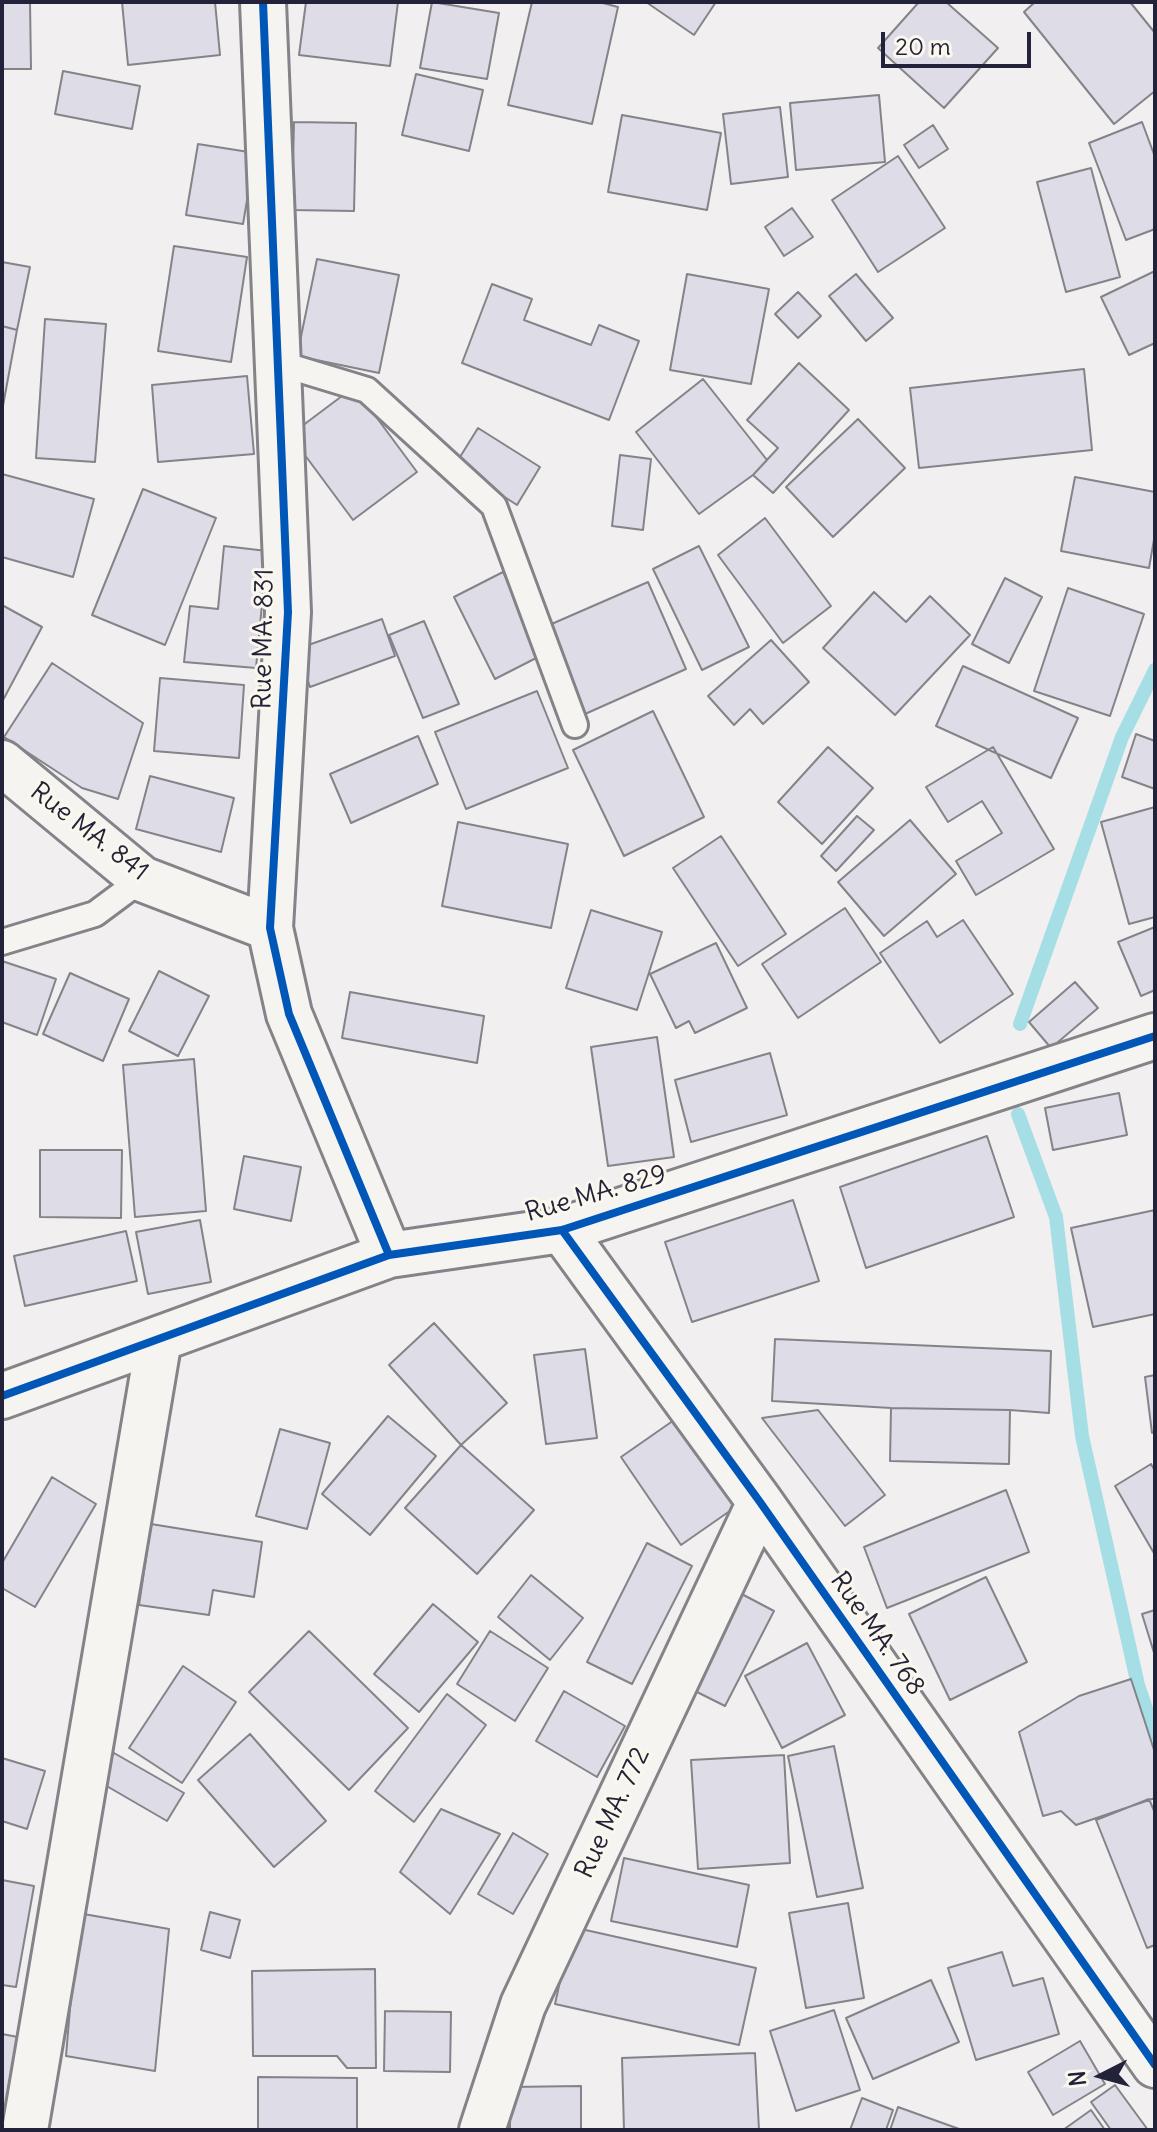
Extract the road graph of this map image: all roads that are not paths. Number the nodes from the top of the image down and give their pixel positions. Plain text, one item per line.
1 (263, 2) edge
2 (278, 363) junction
3 (575, 725) dead end
4 (2, 763) edge
5 (142, 879) junction
6 (270, 928) junction
7 (2, 942) edge
8 (1155, 1036) edge
9 (562, 1230) junction
10 (389, 1255) junction
11 (159, 1339) junction
12 (2, 1396) edge
13 (760, 1502) junction
14 (1155, 2065) edge
15 (25, 2130) edge
16 (482, 2130) edge

1 - 2 street, Rue MA. 831
2 - 3 lane
2 - 6 street, Rue MA. 831
4 - 5 street, Rue MA. 841
5 - 6 street, Rue MA. 841
5 - 7 lane
6 - 10 street, Rue MA. 831
8 - 9 street, Rue MA. 829
9 - 10 street, Rue MA. 829
9 - 13 street, Rue MA. 768
10 - 11 street, Rue MA. 829
11 - 12 street, Rue MA. 829
11 - 15 street
13 - 14 street, Rue MA. 768
13 - 16 street, Rue MA. 772

